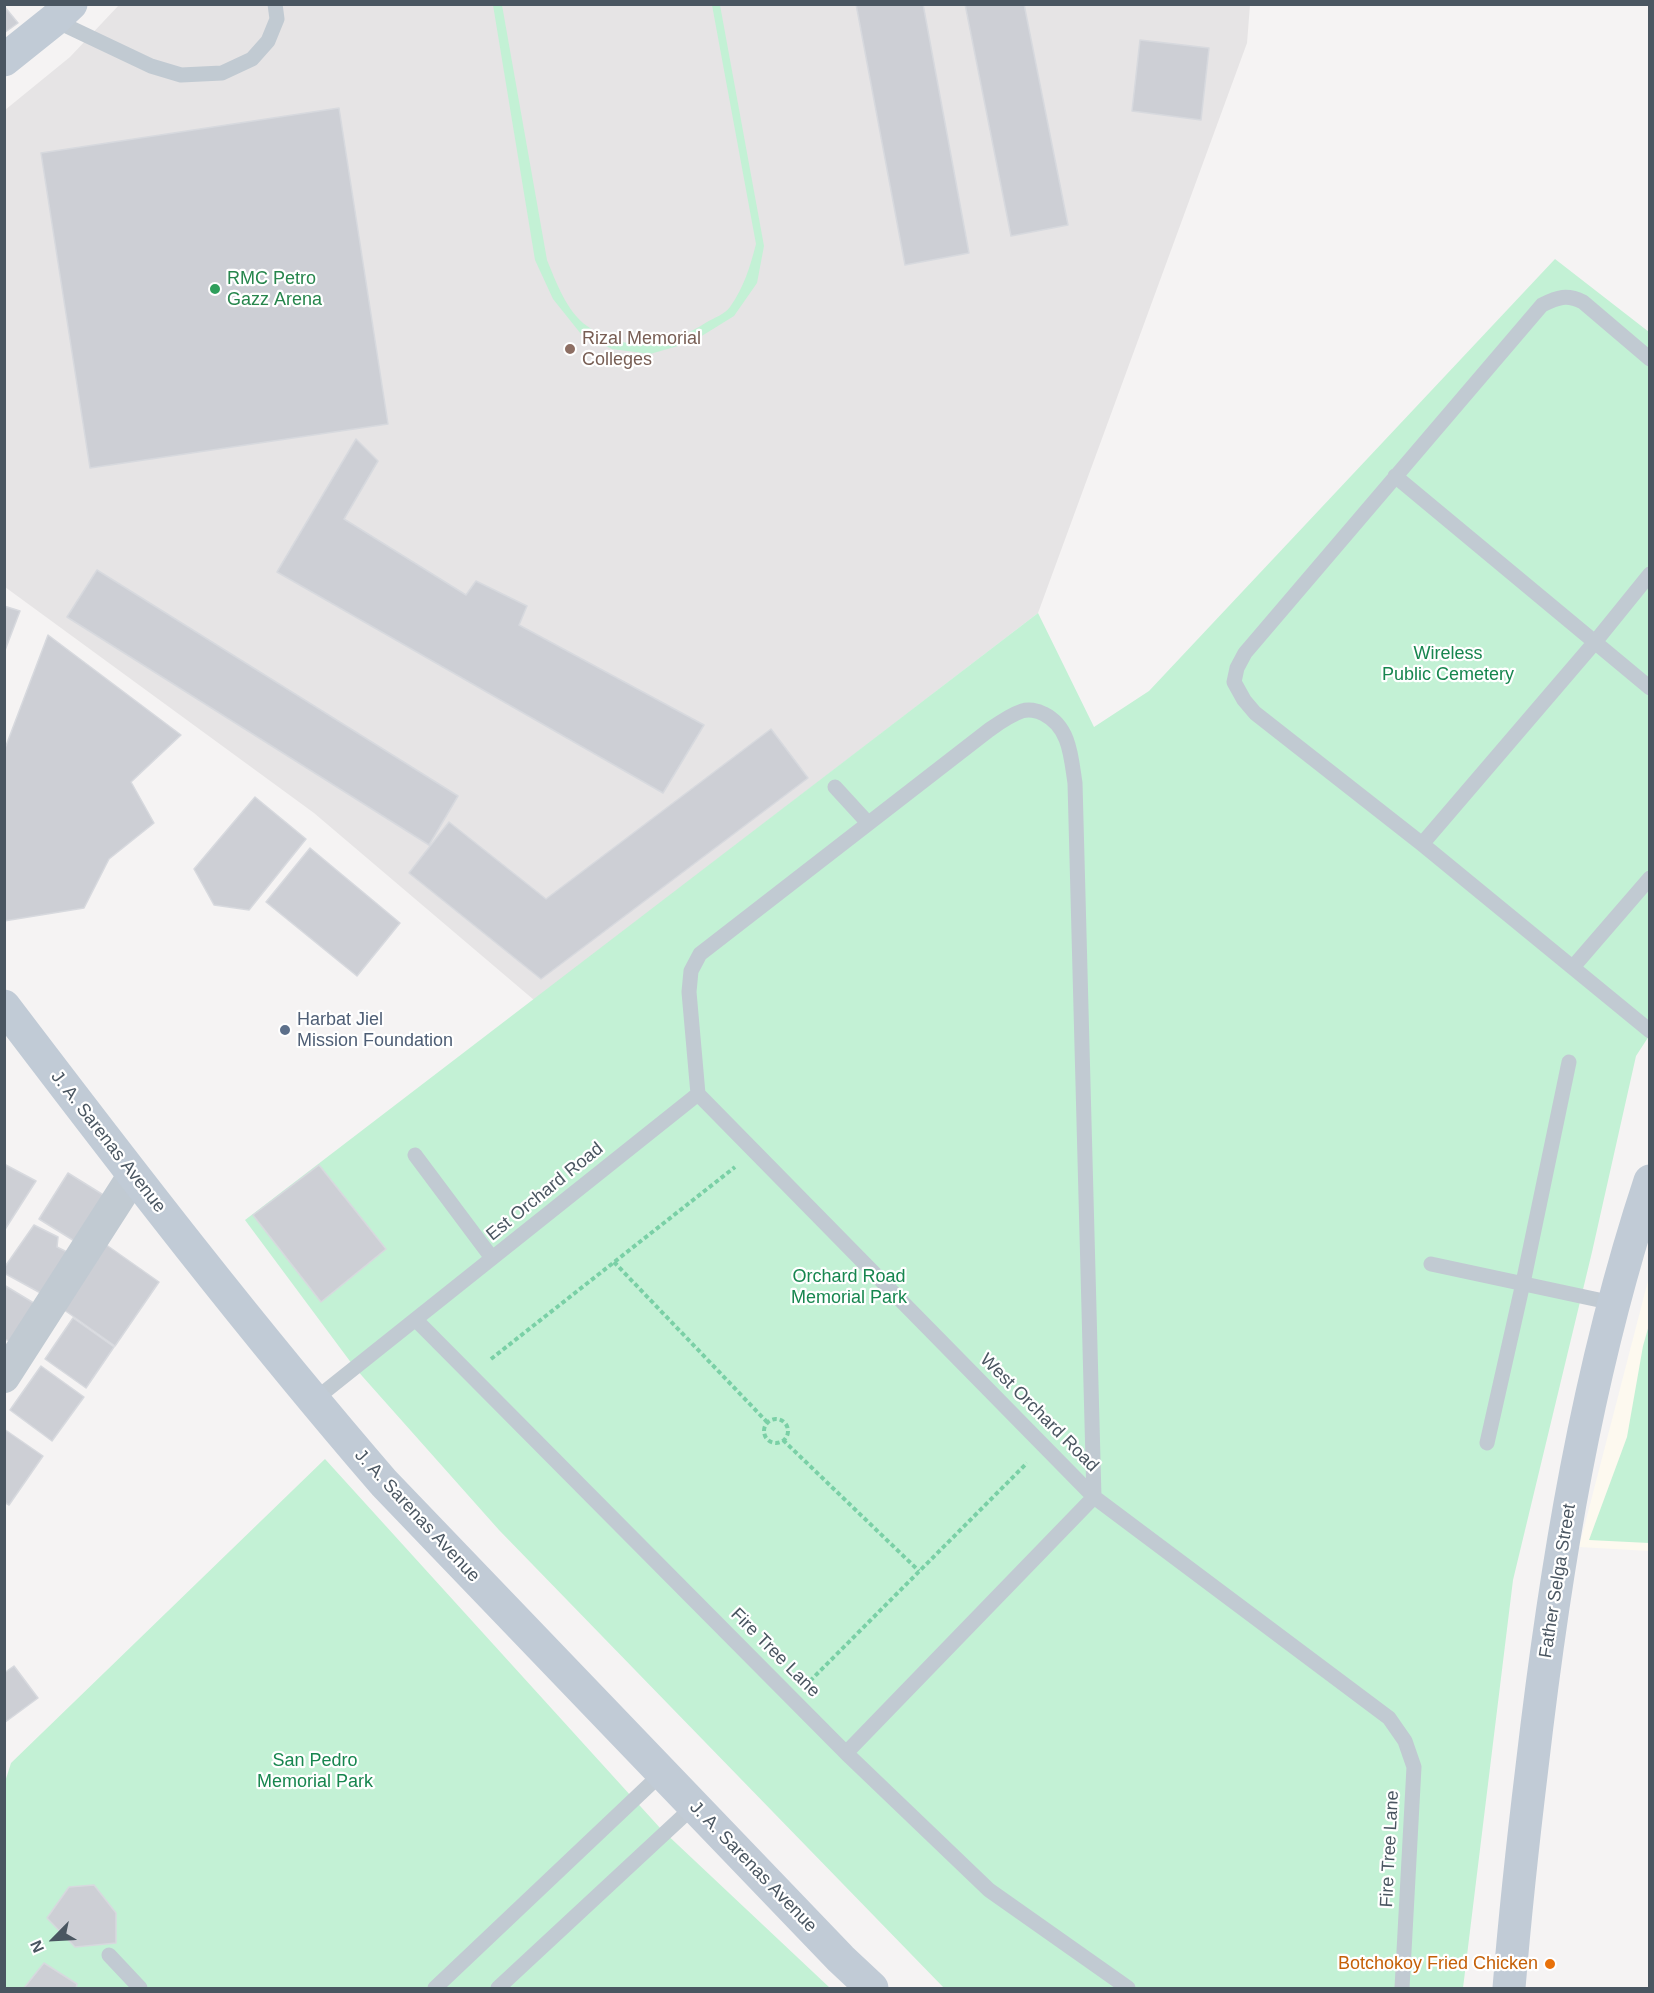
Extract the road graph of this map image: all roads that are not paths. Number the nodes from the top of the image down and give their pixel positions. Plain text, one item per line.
1 (275, 4) edge
2 (63, 12) edge
3 (4, 60) edge
4 (1650, 359) edge
5 (1395, 476) junction
6 (1650, 574) edge
7 (1595, 642) junction
8 (1650, 688) edge
9 (835, 787) dead end
10 (868, 823) junction
11 (1422, 844) junction
12 (1650, 878) edge
13 (1573, 967) junction
14 (4, 1006) edge
15 (1650, 1030) edge
16 (1569, 1062) dead end
17 (698, 1094) junction
18 (415, 1155) dead end
19 (133, 1176) junction
20 (1650, 1181) edge
21 (492, 1258) junction
22 (1431, 1264) dead end
23 (1523, 1283) junction
24 (1613, 1303) junction
25 (416, 1320) junction
26 (4, 1377) edge
27 (313, 1401) junction
28 (1486, 1443) dead end
29 (1094, 1497) junction
30 (1389, 1718) joint
31 (846, 1753) junction
32 (662, 1773) junction
33 (694, 1806) junction
34 (109, 1955) dead end
35 (140, 1989) edge
36 (435, 1989) edge
37 (498, 1989) edge
38 (872, 1989) edge
39 (1128, 1989) edge
40 (1402, 1989) edge
41 (1509, 1989) edge

1 - 2 lane
2 - 3 main road
4 - 5 lane
5 - 7 lane
5 - 11 lane
6 - 7 lane
7 - 8 lane
7 - 11 lane
9 - 10 lane
10 - 17 lane
10 - 29 lane
11 - 13 lane
12 - 13 lane
13 - 15 lane
14 - 19 main road, J. A. Sarenas Avenue
16 - 23 lane
17 - 21 lane, Est Orchard Road
17 - 29 lane, West Orchard Road
18 - 21 lane
19 - 26 street
19 - 27 main road, J. A. Sarenas Avenue
20 - 24 main road, Father Selga Street
21 - 25 lane, Est Orchard Road
22 - 23 lane
23 - 24 lane
23 - 28 lane
24 - 41 main road, Father Selga Street
25 - 27 lane, Est Orchard Road
25 - 31 lane, Fire Tree Lane
27 - 32 main road, J. A. Sarenas Avenue
29 - 30 lane, West Orchard Road
29 - 31 lane
30 - 40 lane, Fire Tree Lane
31 - 39 lane, Fire Tree Lane
32 - 33 main road, J. A. Sarenas Avenue
32 - 36 lane
33 - 37 lane
33 - 38 main road, J. A. Sarenas Avenue
34 - 35 lane

